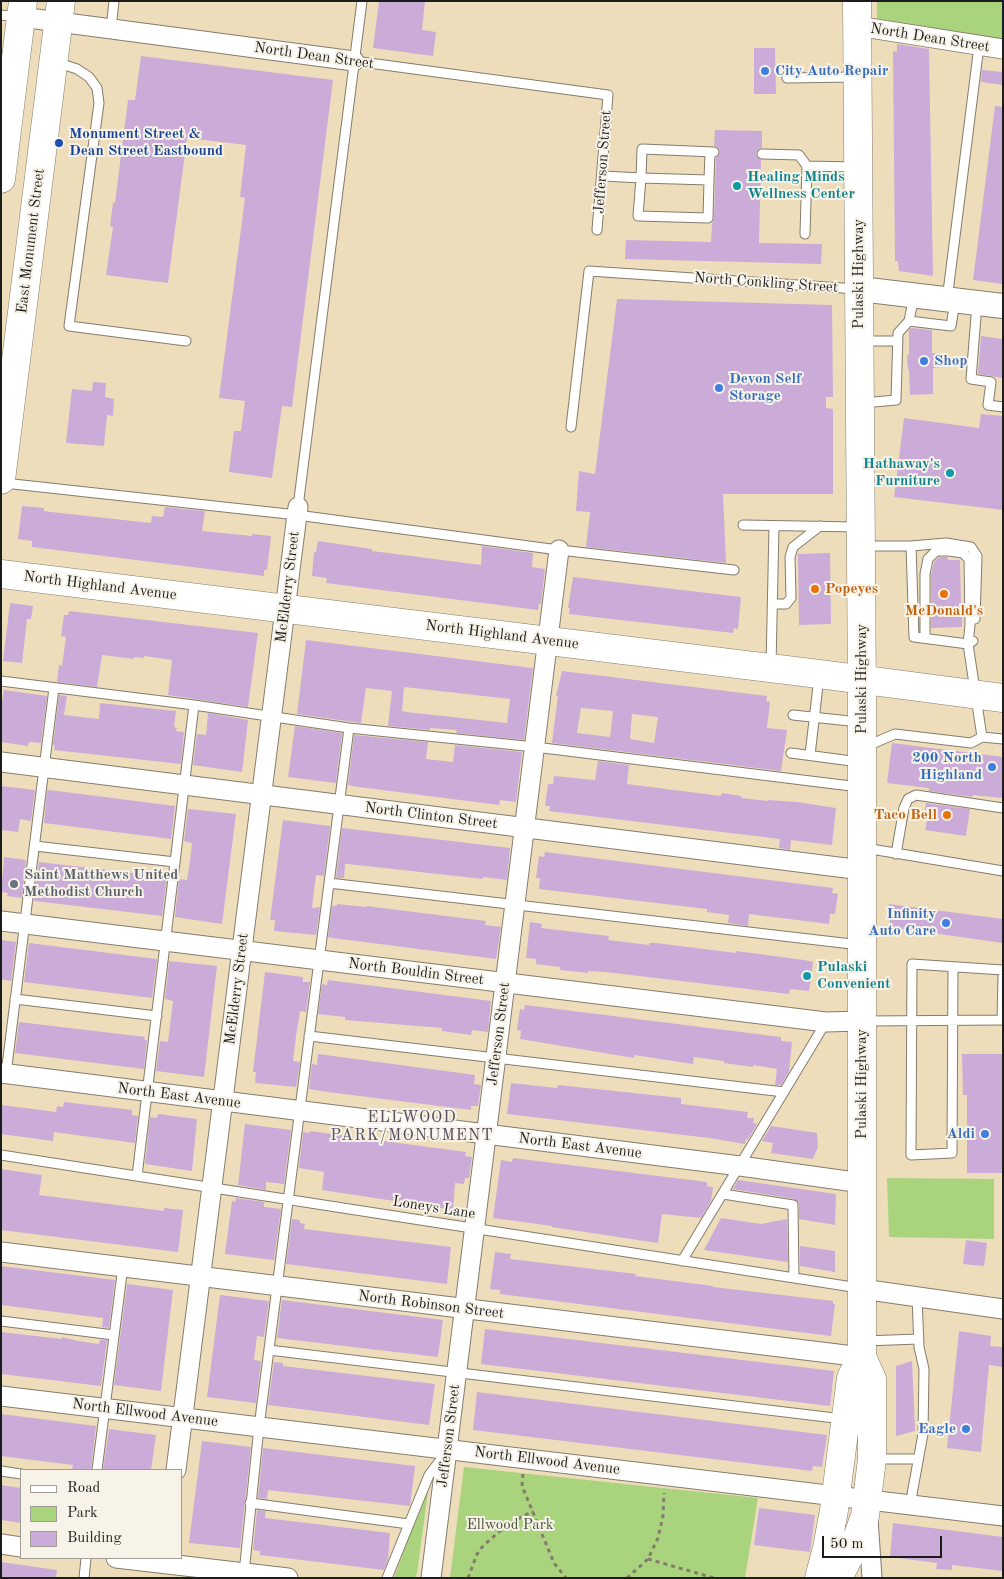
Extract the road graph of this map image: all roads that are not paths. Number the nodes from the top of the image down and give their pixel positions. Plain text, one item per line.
1 (114, 1) edge
2 (362, 1) edge
3 (855, 8) edge
4 (15, 11) edge
5 (59, 12) edge
6 (111, 29) junction
7 (979, 46) junction
8 (1003, 49) edge
9 (53, 61) junction
10 (354, 61) junction
11 (858, 77) junction
12 (787, 78) dead end
13 (608, 95) joint
14 (762, 154) dead end
15 (807, 166) junction
16 (858, 168) junction
17 (603, 176) junction
18 (641, 178) junction
19 (1, 179) edge
20 (709, 180) junction
21 (598, 230) dead end
22 (805, 234) dead end
23 (860, 289) junction
24 (914, 296) junction
25 (960, 302) junction
26 (1003, 306) edge
27 (909, 321) junction
28 (186, 341) dead end
29 (860, 341) junction
30 (898, 341) junction
31 (860, 403) junction
32 (1003, 407) edge
33 (571, 426) dead end
34 (1, 481) edge
35 (297, 511) junction
36 (743, 525) dead end
37 (774, 526) junction
38 (820, 526) junction
39 (861, 536) junction
40 (911, 546) junction
41 (559, 550) junction
42 (734, 570) dead end
43 (1, 574) edge
44 (773, 604) junction
45 (285, 609) junction
46 (925, 638) junction
47 (548, 641) junction
48 (968, 644) junction
49 (771, 669) junction
50 (819, 674) junction
51 (862, 680) junction
52 (1, 681) edge
53 (54, 688) junction
54 (976, 695) junction
55 (1003, 698) edge
56 (194, 705) junction
57 (793, 714) dead end
58 (271, 717) junction
59 (814, 717) junction
60 (349, 728) junction
61 (982, 737) junction
62 (1003, 740) edge
63 (535, 747) junction
64 (791, 753) dead end
65 (810, 755) junction
66 (862, 755) junction
67 (1, 762) edge
68 (44, 767) junction
69 (184, 785) junction
70 (261, 794) junction
71 (339, 804) junction
72 (1003, 808) edge
73 (524, 828) junction
74 (34, 846) junction
75 (896, 854) junction
76 (862, 859) junction
77 (175, 862) junction
78 (1003, 871) edge
79 (329, 883) junction
80 (515, 905) junction
81 (1, 921) edge
82 (25, 924) junction
83 (166, 941) junction
84 (862, 945) junction
85 (242, 950) junction
86 (319, 960) junction
87 (953, 967) junction
88 (1003, 970) edge
89 (1003, 977) edge
90 (505, 982) junction
91 (15, 999) junction
92 (157, 1016) junction
93 (1002, 1020) edge
94 (862, 1021) junction
95 (912, 1021) junction
96 (954, 1021) junction
97 (826, 1022) junction
98 (309, 1036) junction
99 (496, 1057) junction
100 (4, 1073) edge
101 (147, 1092) junction
102 (784, 1092) junction
103 (223, 1102) junction
104 (300, 1112) junction
105 (486, 1134) junction
106 (1, 1155) edge
107 (740, 1166) junction
108 (137, 1176) junction
109 (862, 1183) junction
110 (212, 1187) junction
111 (722, 1194) junction
112 (289, 1199) junction
113 (475, 1228) junction
114 (1, 1252) edge
115 (682, 1261) junction
116 (123, 1266) junction
117 (200, 1275) junction
118 (794, 1278) junction
119 (278, 1286) junction
120 (862, 1289) junction
121 (917, 1297) junction
122 (464, 1309) junction
123 (1003, 1310) edge
124 (1, 1321) edge
125 (114, 1334) junction
126 (919, 1339) junction
127 (862, 1349) junction
128 (269, 1350) junction
129 (456, 1374) junction
130 (1, 1396) edge
131 (105, 1408) junction
132 (182, 1418) junction
133 (846, 1419) junction
134 (259, 1427) junction
135 (447, 1449) junction
136 (872, 1459) junction
137 (918, 1459) junction
138 (97, 1469) edge
139 (176, 1469) edge
140 (1, 1471) edge
141 (20, 1474) edge
142 (836, 1496) junction
143 (867, 1500) junction
144 (250, 1503) junction
145 (910, 1505) junction
146 (1003, 1516) edge
147 (409, 1524) junction
148 (1, 1544) edge
149 (20, 1547) edge
150 (86, 1559) edge
151 (122, 1559) edge
152 (164, 1566) edge
153 (243, 1575) edge
154 (875, 1577) edge
155 (84, 1578) edge
156 (288, 1578) edge
157 (387, 1578) edge
158 (431, 1578) edge
159 (819, 1578) edge
160 (838, 1578) edge

1 - 6 lane
2 - 10 lane
3 - 7 street, North Dean Street
3 - 11 main road, Pulaski Highway
4 - 5 street, North Dean Street
4 - 19 main road
5 - 6 street, North Dean Street
5 - 9 main road, East Monument Street
6 - 10 street, North Dean Street
7 - 8 street, North Dean Street
7 - 25 lane
9 - 28 lane
9 - 34 main road, East Monument Street
10 - 13 lane, North Dean Street
10 - 35 lane
11 - 12 lane
11 - 16 main road, Pulaski Highway
13 - 17 lane, Jefferson Street
14 - 15 lane
15 - 16 lane
15 - 22 lane
16 - 23 main road, Pulaski Highway
17 - 18 lane
17 - 21 lane, Jefferson Street
18 - 20 lane
18 - 20 lane
18 - 20 lane
23 - 24 street, North Conkling Street
23 - 29 main road, Pulaski Highway
23 - 33 lane, North Conkling Street
24 - 25 street, North Conkling Street
24 - 27 lane
25 - 26 street, North Conkling Street
25 - 27 lane
25 - 32 lane
27 - 30 lane
29 - 30 lane
29 - 31 main road, Pulaski Highway
30 - 31 lane
31 - 39 main road, Pulaski Highway
34 - 35 lane
35 - 41 lane
35 - 45 street, McElderry Street
36 - 37 lane
37 - 38 lane
37 - 44 lane
38 - 39 lane
38 - 44 lane
39 - 40 lane
39 - 51 main road, Pulaski Highway
40 - 46 lane
40 - 48 lane
41 - 42 lane
41 - 47 street, Jefferson Street
43 - 45 main road, North Highland Avenue
44 - 49 lane
45 - 47 main road, North Highland Avenue
45 - 58 street, McElderry Street
46 - 48 lane
46 - 48 lane
47 - 49 main road, North Highland Avenue
47 - 63 street, Jefferson Street
48 - 54 lane
49 - 50 main road, North Highland Avenue
50 - 51 main road, North Highland Avenue
50 - 59 lane
51 - 54 main road, North Highland Avenue
51 - 66 main road, Pulaski Highway
52 - 53 lane
53 - 56 lane
53 - 68 lane
54 - 55 main road, North Highland Avenue
54 - 61 lane
56 - 58 lane
56 - 69 lane
57 - 59 lane
58 - 60 lane
58 - 70 street, McElderry Street
59 - 65 lane
59 - 66 lane
60 - 63 lane
60 - 71 lane
61 - 62 lane
61 - 66 lane
63 - 66 lane
63 - 73 street, Jefferson Street
64 - 65 lane
65 - 66 lane
66 - 76 main road, Pulaski Highway
67 - 68 street, North Clinton Street
68 - 69 street, North Clinton Street
68 - 74 lane
69 - 70 street, North Clinton Street
69 - 77 lane
70 - 71 street, North Clinton Street
70 - 85 street, McElderry Street
71 - 73 street, North Clinton Street
71 - 79 lane
72 - 75 lane
73 - 76 street, North Clinton Street
73 - 80 street, Jefferson Street
74 - 77 lane
74 - 82 lane
75 - 76 lane
75 - 78 lane
76 - 84 main road, Pulaski Highway
77 - 83 lane
79 - 80 lane
79 - 86 lane
80 - 84 lane
80 - 90 street, Jefferson Street
81 - 82 street, North Bouldin Street
82 - 83 street, North Bouldin Street
82 - 91 lane
83 - 85 street, North Bouldin Street
83 - 92 lane
84 - 94 main road, Pulaski Highway
85 - 86 street, North Bouldin Street
85 - 103 street, McElderry Street
86 - 90 street, North Bouldin Street
86 - 98 lane
87 - 88 lane
87 - 95 lane
87 - 96 lane
89 - 93 lane
90 - 97 street, North Bouldin Street
90 - 99 street, Jefferson Street
91 - 92 lane
91 - 100 lane
92 - 101 lane
93 - 96 lane
94 - 95 lane
94 - 97 street, North Bouldin Street
94 - 109 main road, Pulaski Highway
95 - 96 lane
95 - 96 lane
97 - 102 lane
98 - 99 lane
98 - 104 lane
99 - 102 lane
99 - 105 street, Jefferson Street
100 - 101 street, North East Avenue
101 - 103 street, North East Avenue
101 - 108 lane
102 - 107 lane
103 - 104 street, North East Avenue
103 - 110 street, McElderry Street
104 - 105 street, North East Avenue
104 - 112 lane
105 - 107 street, North East Avenue
105 - 113 street, Jefferson Street
106 - 108 lane, Loneys Lane
107 - 109 street, North East Avenue
107 - 111 lane
108 - 110 lane, Loneys Lane
109 - 120 main road, Pulaski Highway
110 - 112 lane, Loneys Lane
110 - 117 street, McElderry Street
111 - 115 lane
111 - 118 lane
112 - 113 lane, Loneys Lane
112 - 119 lane
113 - 115 lane, Loneys Lane
113 - 122 street, Jefferson Street
114 - 116 street, North Robinson Street
115 - 118 lane, Loneys Lane
116 - 117 street, North Robinson Street
116 - 125 lane
117 - 119 street, North Robinson Street
117 - 132 street, McElderry Street
118 - 120 lane, Loneys Lane
119 - 122 street, North Robinson Street
119 - 128 lane
120 - 121 street
120 - 127 main road, Pulaski Highway
121 - 123 street
121 - 126 lane
122 - 127 street, North Robinson Street
122 - 129 street, Jefferson Street
124 - 125 lane
125 - 131 lane
126 - 127 lane
126 - 137 lane
127 - 133 main road, Pulaski Highway
127 - 136 main road, Pulaski Highway
128 - 129 lane
128 - 134 lane
129 - 133 lane
129 - 135 street, Jefferson Street
130 - 131 street, North Ellwood Avenue
131 - 132 street, North Ellwood Avenue
131 - 138 lane
132 - 134 street, North Ellwood Avenue
132 - 139 street, McElderry Street
133 - 142 main road, Pulaski Highway
133 - 143 main road
134 - 135 street, North Ellwood Avenue
134 - 144 lane
135 - 142 street, North Ellwood Avenue
135 - 147 lane
135 - 158 street, Jefferson Street
136 - 137 lane
136 - 143 main road, Pulaski Highway
137 - 145 lane
140 - 141 lane
142 - 143 street, North Ellwood Avenue
142 - 159 main road, Pulaski Highway
143 - 145 street, North Ellwood Avenue
143 - 154 street, Pulaski Highway
143 - 160 main road
144 - 147 lane
144 - 153 lane
145 - 146 street, North Ellwood Avenue
147 - 157 lane
148 - 149 street
150 - 155 lane
151 - 152 street
152 - 153 street
153 - 156 street

